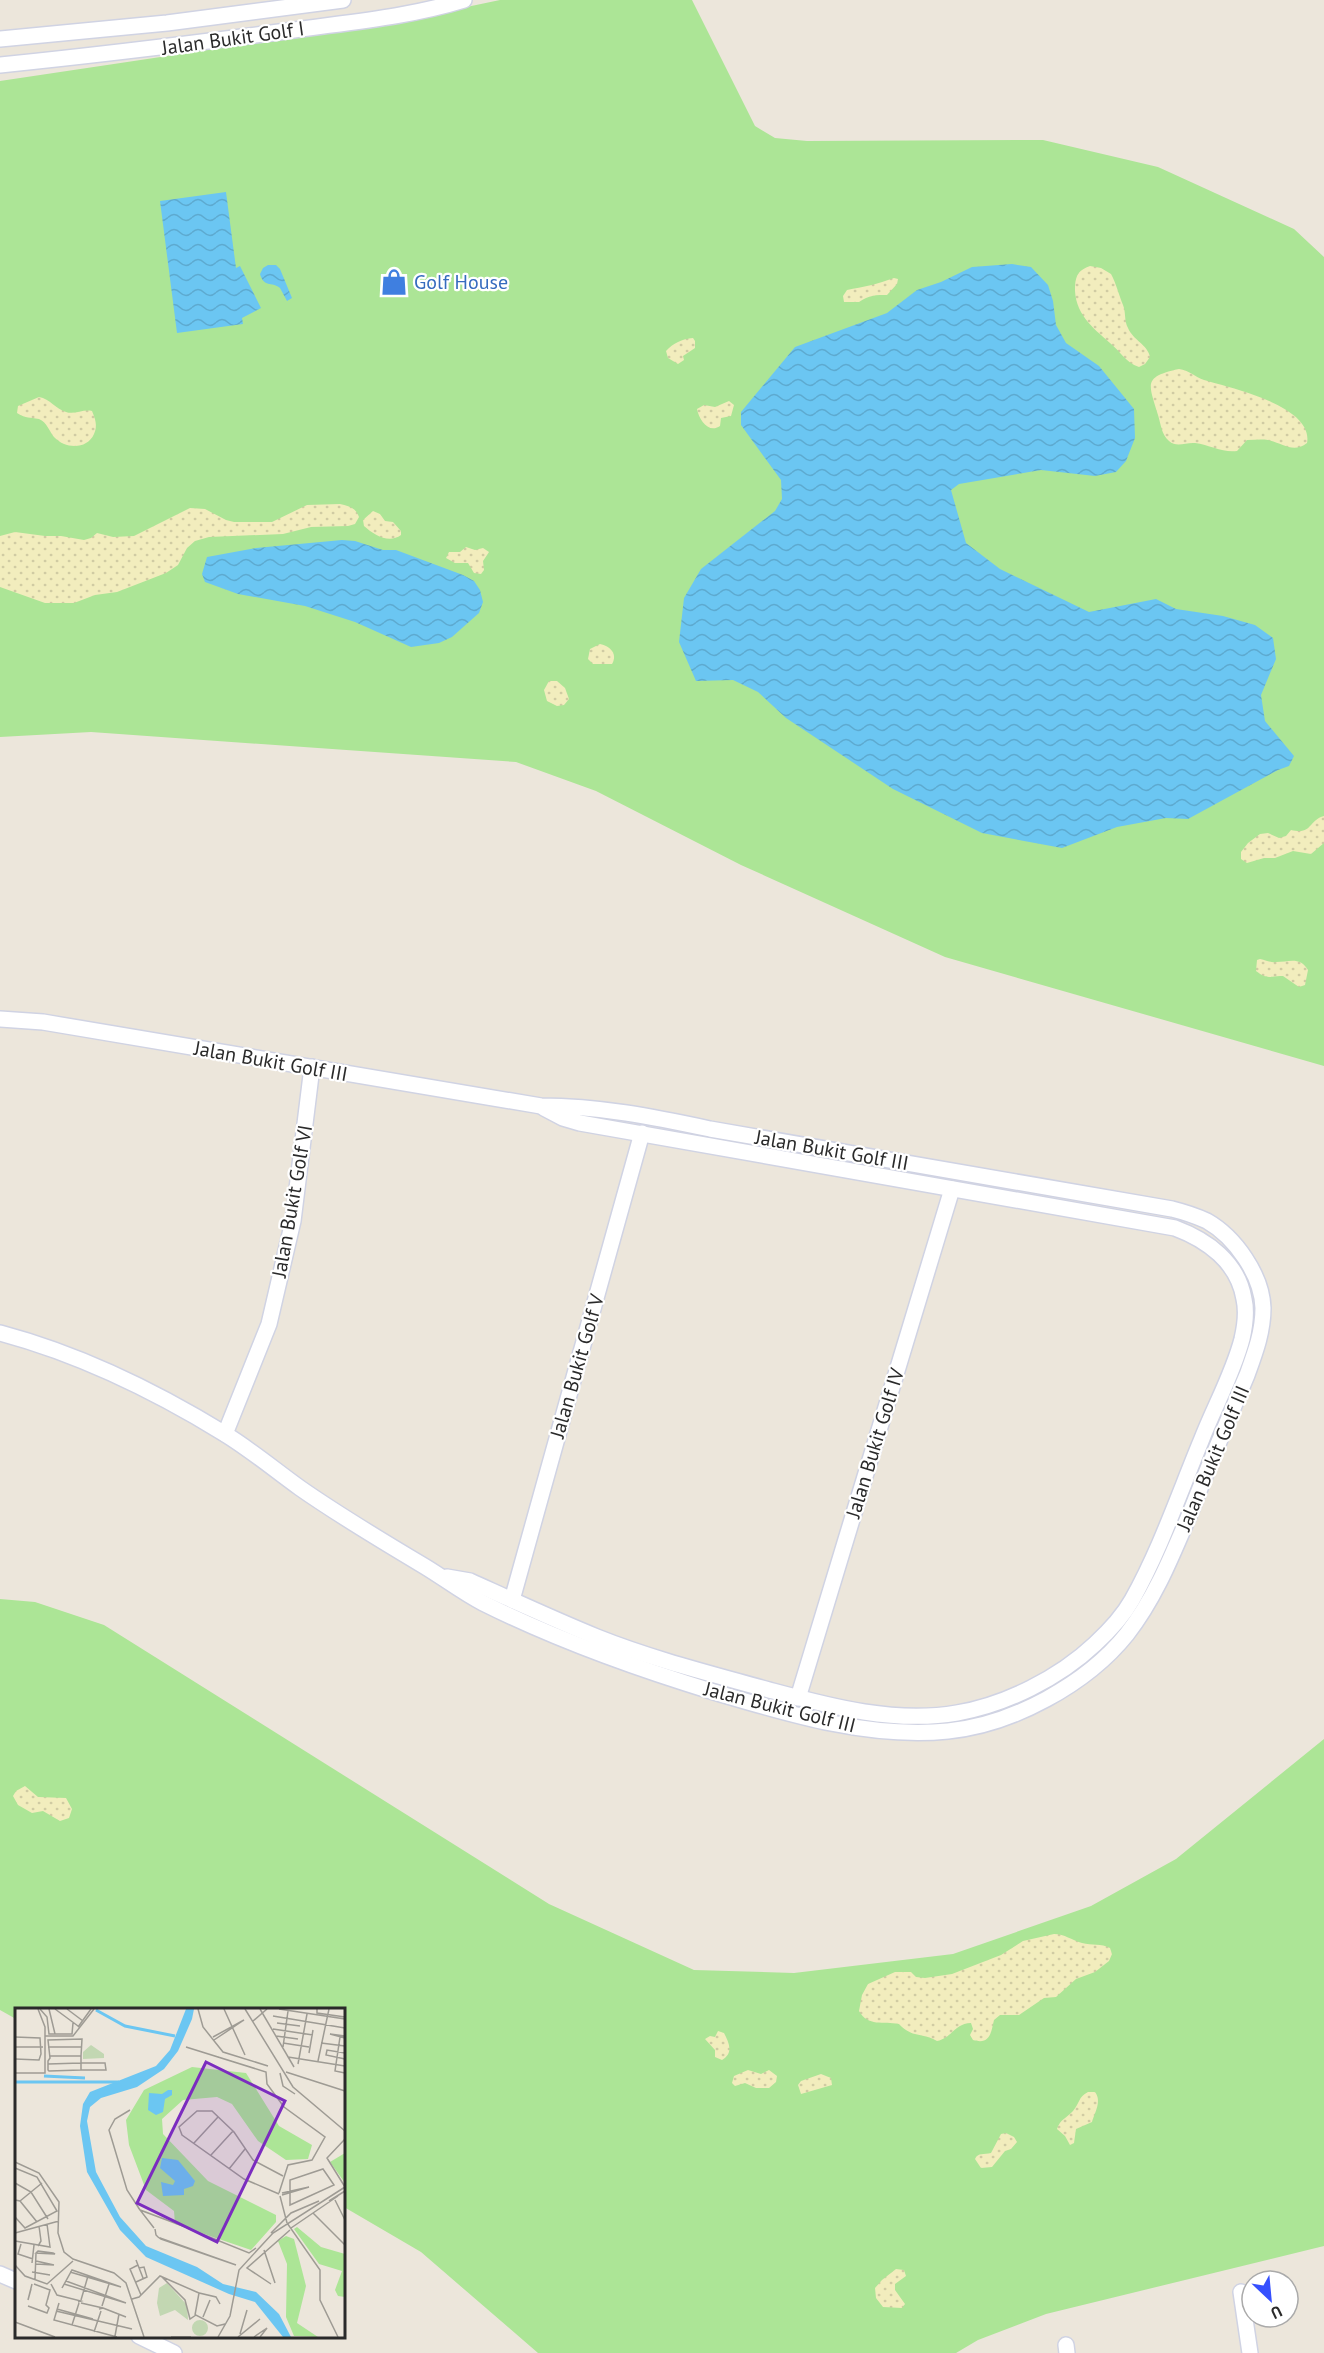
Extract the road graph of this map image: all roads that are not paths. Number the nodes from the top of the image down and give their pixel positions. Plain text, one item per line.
1 (343, 0) edge
2 (464, 0) edge
3 (0, 39) edge
4 (0, 65) edge
5 (0, 1019) edge
6 (312, 1067) junction
7 (541, 1106) junction
8 (642, 1133) junction
9 (952, 1189) junction
10 (0, 1333) edge
11 (225, 1434) junction
12 (440, 1576) junction
13 (512, 1600) junction
14 (798, 1698) junction
15 (0, 2274) edge
16 (15, 2281) edge
17 (1246, 2329) edge
18 (141, 2338) edge
19 (174, 2353) edge
20 (1250, 2353) edge

1 - 3 street, Jalan Bukit Golf I
2 - 4 street, Jalan Bukit Golf I
5 - 6 street, Jalan Bukit Golf III
6 - 7 street, Jalan Bukit Golf III
6 - 11 street, Jalan Bukit Golf VI
7 - 8 street, Jalan Bukit Golf III
7 - 12 street, Jalan Bukit Golf III
8 - 9 street, Jalan Bukit Golf III
8 - 13 street, Jalan Bukit Golf V
9 - 14 street, Jalan Bukit Golf IV
9 - 14 street, Jalan Bukit Golf III
10 - 11 street, Jalan Bukit Golf III
11 - 12 street, Jalan Bukit Golf III
12 - 13 street, Jalan Bukit Golf III
13 - 14 street, Jalan Bukit Golf III
15 - 16 street
17 - 20 street
18 - 19 street

